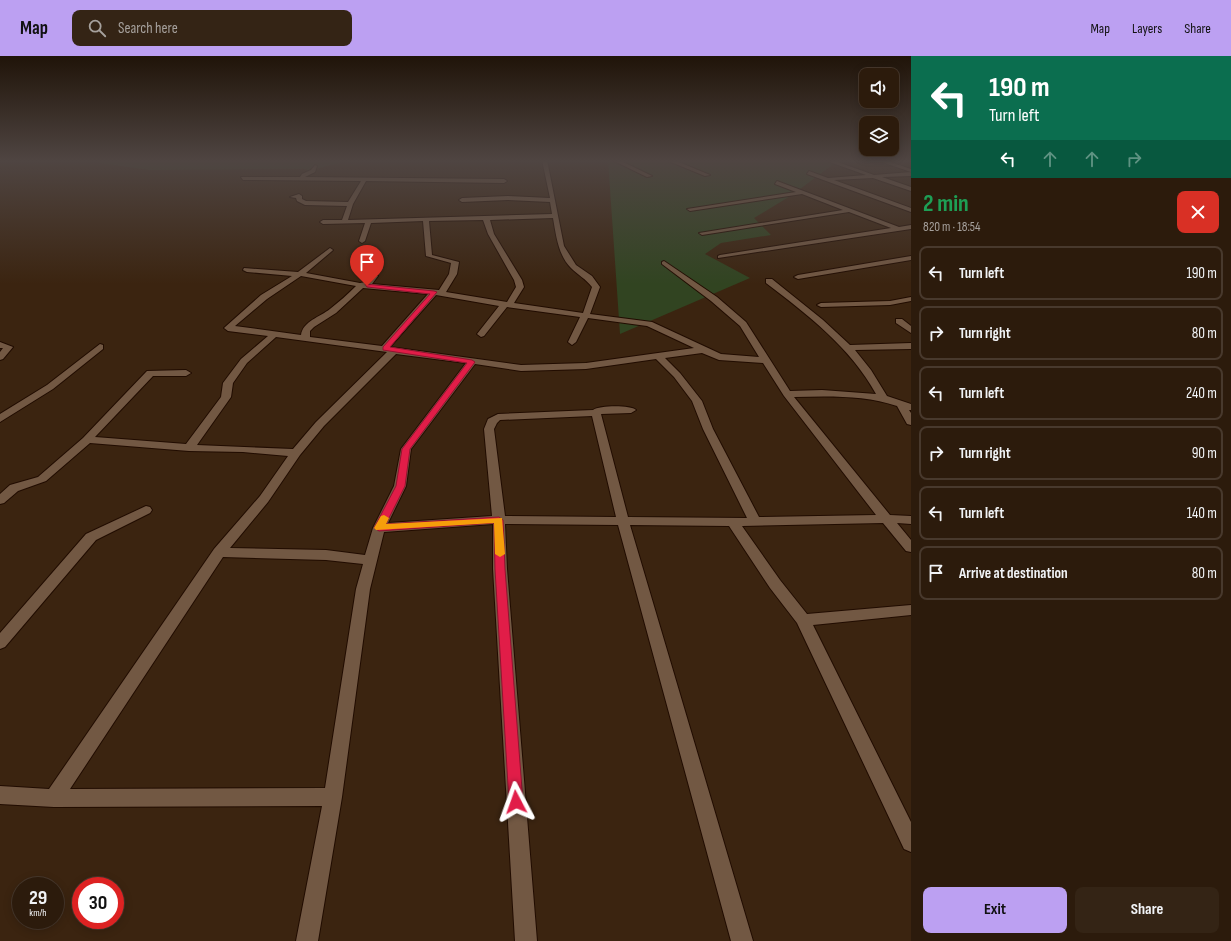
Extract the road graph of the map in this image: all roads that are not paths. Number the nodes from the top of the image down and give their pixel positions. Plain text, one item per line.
1 (302, 201) edge
2 (352, 201) edge
3 (553, 201) edge
4 (744, 201) edge
5 (823, 201) edge
6 (887, 201) edge
7 (350, 204) junction
8 (690, 209) dead end
9 (911, 210) edge
10 (847, 211) junction
11 (556, 216) junction
12 (486, 218) junction
13 (426, 219) junction
14 (345, 221) junction
15 (369, 221) junction
16 (323, 222) dead end
17 (911, 227) edge
18 (897, 229) junction
19 (702, 233) dead end
20 (362, 241) dead end
21 (330, 250) dead end
22 (720, 257) dead end
23 (911, 258) edge
24 (664, 263) dead end
25 (247, 270) dead end
26 (300, 274) junction
27 (374, 276) dead end
28 (798, 277) dead end
29 (769, 280) dead end
30 (365, 285) junction
31 (438, 293) junction
32 (911, 299) edge
33 (507, 304) junction
34 (821, 305) dead end
35 (586, 314) junction
36 (898, 321) dead end
37 (911, 330) edge
38 (275, 334) junction
39 (481, 334) dead end
40 (305, 338) junction
41 (572, 342) dead end
42 (0, 345) edge
43 (911, 346) edge
44 (100, 347) dead end
45 (848, 348) junction
46 (389, 350) junction
47 (702, 350) junction
48 (658, 356) junction
49 (0, 357) edge
50 (765, 360) junction
51 (472, 362) junction
52 (186, 372) dead end
53 (787, 394) junction
54 (883, 398) junction
55 (906, 406) edge
56 (631, 410) dead end
57 (596, 413) junction
58 (0, 419) edge
59 (911, 422) edge
60 (87, 440) junction
61 (189, 448) junction
62 (296, 453) junction
63 (0, 500) edge
64 (146, 510) dead end
65 (886, 519) junction
66 (499, 520) junction
67 (911, 520) edge
68 (755, 521) junction
69 (623, 522) junction
70 (733, 522) junction
71 (379, 528) junction
72 (911, 548) edge
73 (219, 552) junction
74 (370, 560) junction
75 (911, 610) edge
76 (802, 620) junction
77 (0, 643) edge
78 (0, 795) edge
79 (333, 797) junction
80 (54, 798) junction
81 (911, 842) edge
82 (307, 941) edge
83 (526, 941) edge
84 (742, 941) edge

1 - 7 street
2 - 7 street
3 - 11 street
4 - 8 street
5 - 10 street
6 - 9 street
7 - 14 street
10 - 18 street
10 - 19 street
11 - 12 street
11 - 35 street
12 - 13 street
12 - 33 street
13 - 15 street
13 - 31 street
14 - 15 street
14 - 16 street
15 - 20 street
17 - 18 street
18 - 22 street
21 - 26 street
23 - 28 street
24 - 50 street
25 - 26 street
26 - 30 street
26 - 38 street
27 - 30 street
29 - 45 street
30 - 31 street
30 - 40 street
31 - 33 street
31 - 46 street
32 - 34 street
33 - 35 street
33 - 39 street
35 - 41 street
35 - 47 street
36 - 37 street
38 - 40 street
38 - 61 street
40 - 46 street
42 - 49 street
43 - 45 street
44 - 58 street
45 - 54 street
46 - 51 street
46 - 62 street
47 - 48 street
47 - 50 street
48 - 51 street
48 - 68 street
50 - 53 street
51 - 71 street
52 - 60 street
53 - 54 street
53 - 65 street
54 - 55 street
55 - 59 street
56 - 57 street
57 - 66 street
57 - 69 street
60 - 61 street
60 - 63 street
61 - 62 street
62 - 73 street
64 - 77 street
65 - 67 street
65 - 68 street
65 - 72 street
66 - 69 street
66 - 71 street
66 - 83 street
68 - 70 street
69 - 70 street
69 - 84 street
70 - 76 street
71 - 74 street
73 - 74 street
73 - 80 street
74 - 79 street
75 - 76 street
76 - 81 street
78 - 80 street
79 - 80 street
79 - 82 street

